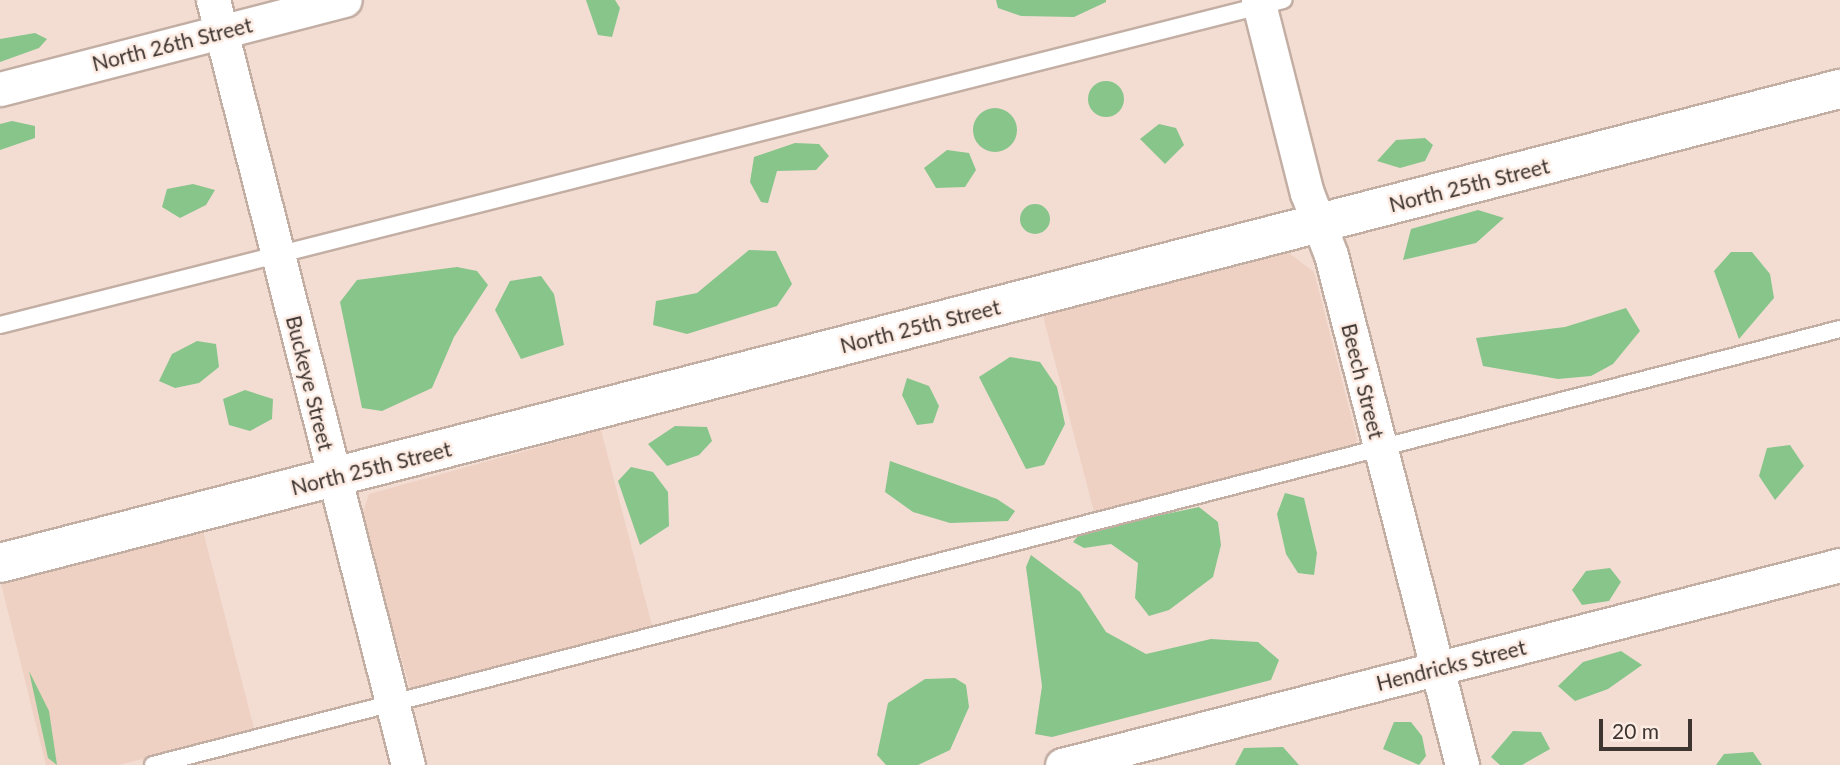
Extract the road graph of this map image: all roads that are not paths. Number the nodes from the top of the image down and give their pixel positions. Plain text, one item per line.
1 (213, 0) edge
2 (345, 0) edge
3 (1267, 2) edge
4 (221, 32) junction
5 (0, 89) edge
6 (1840, 89) edge
7 (1319, 223) junction
8 (278, 256) junction
9 (0, 325) edge
10 (1840, 329) edge
11 (1380, 447) junction
12 (334, 477) junction
13 (0, 564) edge
14 (1840, 565) edge
15 (1437, 668) junction
16 (392, 704) junction
17 (153, 765) edge
18 (408, 765) edge
19 (1062, 765) edge
20 (1462, 765) edge

1 - 4 street, Buckeye Street
2 - 4 street, North 26th Street
3 - 7 street, Beech Street
3 - 8 lane
4 - 5 street, North 26th Street
4 - 8 street, Buckeye Street
6 - 7 street, North 25th Street
7 - 11 street, Beech Street
7 - 12 street, North 25th Street
8 - 9 lane
8 - 12 street, Buckeye Street
10 - 11 lane
11 - 15 street, Beech Street
11 - 16 lane
12 - 13 street, North 25th Street
12 - 16 street, Buckeye Street
14 - 15 street, Hendricks Street
15 - 19 street, Hendricks Street
15 - 20 street, Beech Street
16 - 17 lane
16 - 18 street, Buckeye Street

